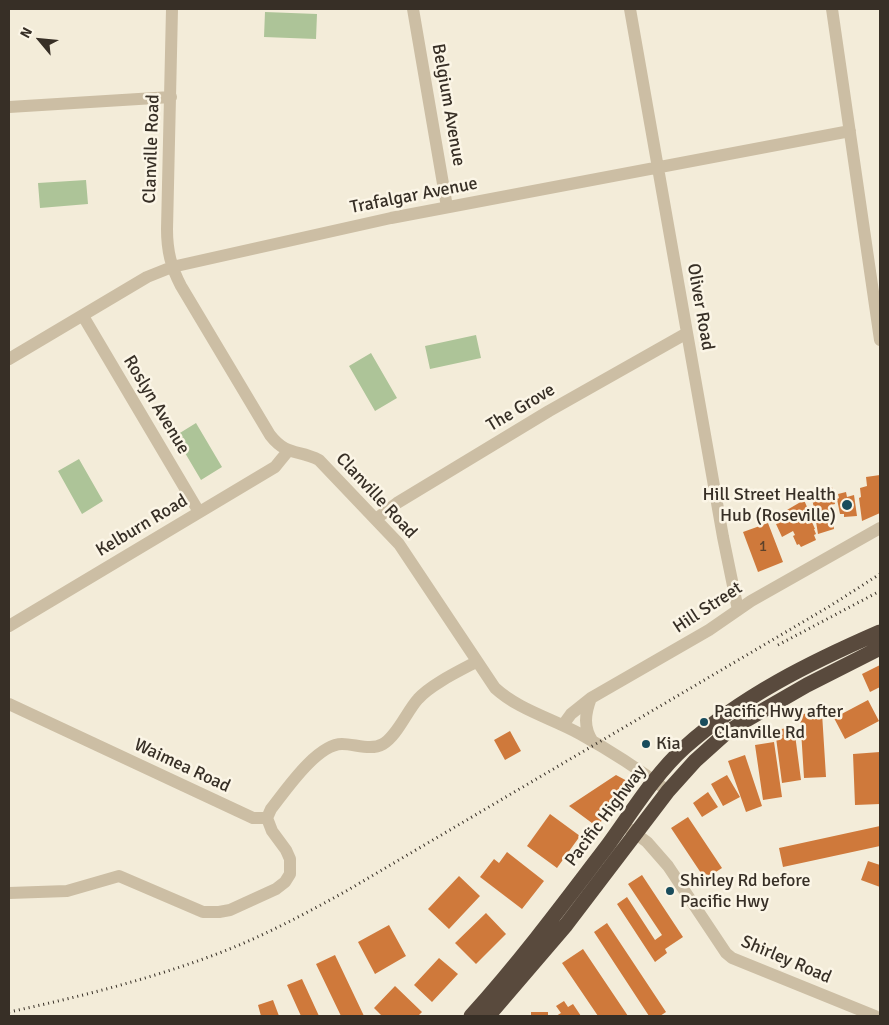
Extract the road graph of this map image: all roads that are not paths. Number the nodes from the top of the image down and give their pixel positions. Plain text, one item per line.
1 (172, 9) edge
2 (413, 9) edge
3 (630, 9) edge
4 (832, 9) edge
5 (171, 97) junction
6 (9, 107) edge
7 (850, 131) junction
8 (657, 167) junction
9 (447, 207) junction
10 (172, 266) junction
11 (83, 316) junction
12 (687, 333) junction
13 (880, 340) edge
14 (9, 359) edge
15 (288, 451) junction
16 (199, 512) junction
17 (376, 519) junction
18 (880, 528) edge
19 (738, 610) junction
20 (9, 626) edge
21 (880, 632) edge
22 (880, 648) edge
23 (476, 662) junction
24 (591, 698) junction
25 (9, 704) edge
26 (562, 725) junction
27 (583, 731) junction
28 (655, 781) junction
29 (668, 791) junction
30 (266, 818) junction
31 (629, 828) junction
32 (9, 894) edge
33 (859, 1013) edge
34 (471, 1016) edge
35 (488, 1016) edge
36 (875, 1016) edge

1 - 5 street, Clanville Road
2 - 9 street, Belgium Avenue
3 - 8 street, Oliver Road
4 - 7 street
5 - 6 street
5 - 10 street, Clanville Road
7 - 8 street, Trafalgar Avenue
7 - 13 street
8 - 9 street, Trafalgar Avenue
8 - 12 street, Oliver Road
9 - 10 street, Trafalgar Avenue
10 - 11 street, Trafalgar Avenue
10 - 15 street, Clanville Road
11 - 14 street, Trafalgar Avenue
11 - 16 street, Roslyn Avenue
12 - 17 street, The Grove
12 - 19 street, Oliver Road
15 - 16 street, Kelburn Road
15 - 17 street, Clanville Road
16 - 20 street, Kelburn Road
17 - 23 street, Clanville Road
18 - 19 street, Hill Street
19 - 24 street, Hill Street
21 - 28 highway, Pacific Highway
22 - 29 highway, Pacific Highway
23 - 26 street, Clanville Road
23 - 30 street
24 - 26 street, Hill Street
24 - 27 street
25 - 30 street, Waimea Road
26 - 27 street, Clanville Road
27 - 28 street, Clanville Road
28 - 29 street, Clanville Road
28 - 31 highway, Pacific Highway
29 - 31 highway, Pacific Highway
30 - 32 street
31 - 33 street, Shirley Road
31 - 34 highway, Pacific Highway
31 - 35 highway, Pacific Highway
33 - 36 street, Shirley Road

